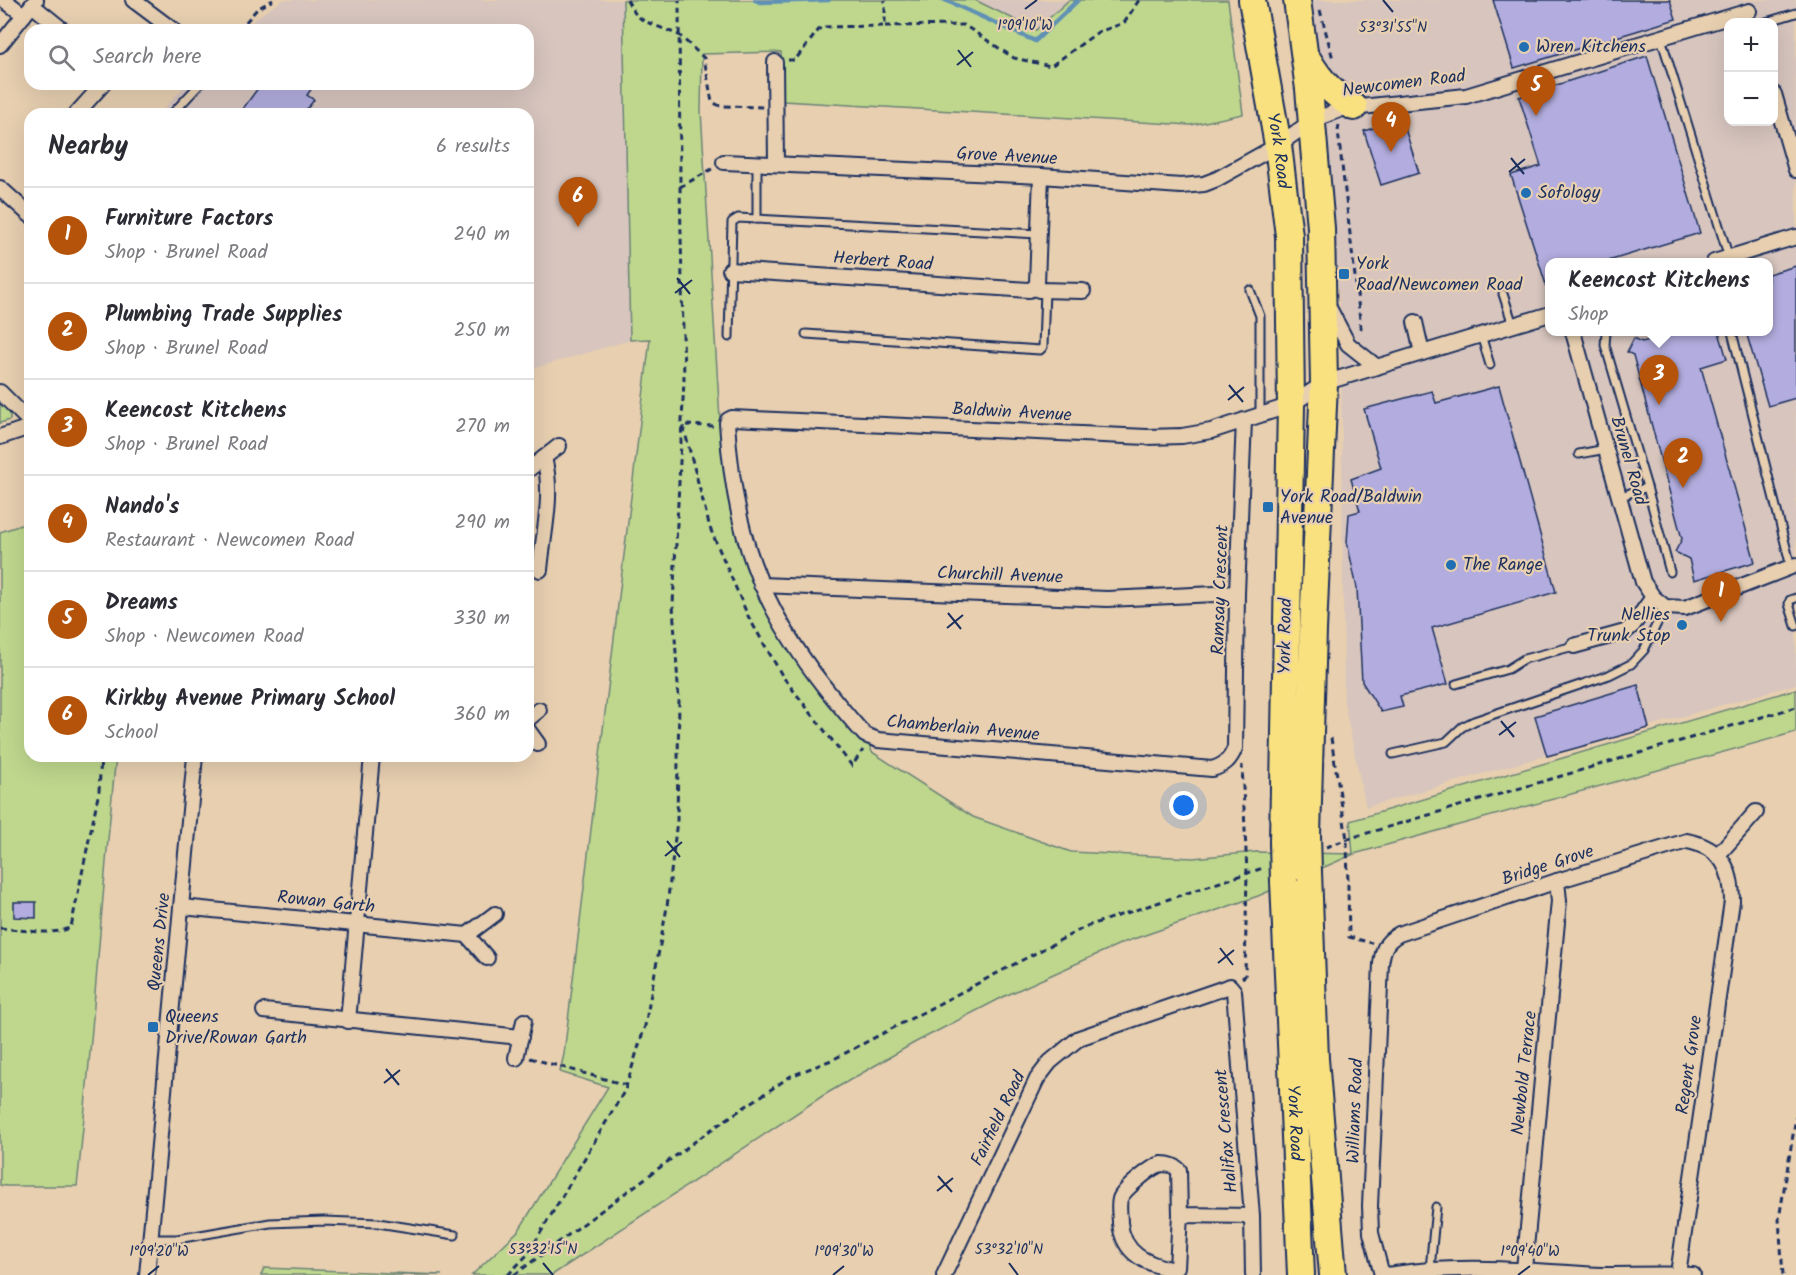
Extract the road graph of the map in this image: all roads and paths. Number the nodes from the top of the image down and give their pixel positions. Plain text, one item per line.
1 (4, 0) edge
2 (133, 0) edge
3 (273, 0) edge
4 (627, 0) edge
5 (885, 0) edge
6 (1139, 0) edge
7 (1252, 0) edge
8 (1297, 0) edge
9 (679, 2) edge
10 (31, 7) edge
11 (1749, 11) edge
12 (1796, 13) edge
13 (1778, 18) edge
14 (55, 24) edge
15 (161, 24) edge
16 (244, 24) edge
17 (885, 26) junction
18 (679, 35) junction
19 (1661, 38) junction
20 (0, 45) edge
21 (1304, 55) junction
22 (775, 62) joint
23 (98, 90) edge
24 (194, 90) edge
25 (776, 107) junction
26 (1354, 107) junction
27 (81, 108) edge
28 (178, 108) edge
29 (1778, 111) edge
30 (1312, 121) junction
31 (1278, 145) junction
32 (724, 162) joint
33 (757, 163) junction
34 (776, 164) junction
35 (1796, 170) edge
36 (1041, 176) junction
37 (680, 187) junction
38 (0, 188) edge
39 (24, 210) edge
40 (757, 219) junction
41 (1039, 234) junction
42 (1796, 237) edge
43 (1729, 258) joint
44 (730, 270) junction
45 (1040, 289) junction
46 (1250, 290) dead end
47 (1083, 291) dead end
48 (1323, 294) junction
49 (1503, 294) dead end
50 (1545, 315) edge
51 (1415, 322) dead end
52 (1513, 325) junction
53 (806, 334) dead end
54 (1481, 335) junction
55 (1574, 336) edge
56 (1606, 336) edge
57 (1733, 336) edge
58 (729, 337) dead end
59 (1422, 353) junction
60 (1490, 365) dead end
61 (1377, 367) junction
62 (1324, 383) junction
63 (0, 392) edge
64 (1291, 405) junction
65 (1260, 415) junction
66 (24, 416) edge
67 (1244, 420) junction
68 (727, 423) junction
69 (683, 425) junction
70 (24, 430) edge
71 (0, 437) edge
72 (559, 446) dead end
73 (1606, 449) junction
74 (1580, 454) dead end
75 (544, 458) junction
76 (534, 466) edge
77 (1647, 487) junction
78 (1619, 497) junction
79 (535, 553) edge
80 (1793, 566) edge
81 (540, 570) dead end
82 (1670, 572) dead end
83 (761, 585) junction
84 (1237, 593) junction
85 (1653, 597) junction
86 (1796, 598) edge
87 (1665, 607) junction
88 (1796, 626) edge
89 (1574, 646) joint
90 (1456, 684) dead end
91 (1796, 707) edge
92 (539, 710) dead end
93 (534, 714) edge
94 (534, 738) edge
95 (538, 744) dead end
96 (1232, 754) junction
97 (1393, 754) dead end
98 (101, 762) edge
99 (194, 762) edge
100 (371, 762) edge
101 (1756, 812) dead end
102 (1347, 839) junction
103 (1304, 842) junction
104 (1720, 859) junction
105 (1247, 873) junction
106 (1276, 874) junction
107 (1557, 881) junction
108 (182, 907) junction
109 (495, 914) dead end
110 (357, 924) junction
111 (0, 928) edge
112 (467, 935) junction
113 (1384, 947) junction
114 (487, 958) dead end
115 (1230, 986) junction
116 (264, 1011) dead end
117 (348, 1020) junction
118 (524, 1021) dead end
119 (521, 1037) junction
120 (517, 1056) joint
121 (626, 1085) junction
122 (1796, 1117) edge
123 (1436, 1207) dead end
124 (1180, 1215) junction
125 (1252, 1216) junction
126 (455, 1235) dead end
127 (150, 1239) junction
128 (1430, 1269) junction
129 (1524, 1269) junction
130 (1678, 1274) edge
131 (147, 1275) edge
132 (508, 1275) edge
133 (514, 1275) edge
134 (944, 1275) edge
135 (1253, 1275) edge
136 (1301, 1275) edge
137 (1333, 1275) edge
138 (1382, 1275) edge
139 (1388, 1275) edge
140 (1693, 1275) edge
141 (1783, 1275) edge

1 - 10 street
2 - 15 street
3 - 16 path
4 - 18 path
5 - 17 path
6 - 17 path
7 - 31 highway, York Road
8 - 21 highway, York Road
9 - 18 path
10 - 14 street
10 - 20 street
11 - 19 street, Newcomen Road
12 - 13 lane
17 - 22 path
18 - 25 path
18 - 37 path
19 - 26 street, Newcomen Road
19 - 43 lane
21 - 26 highway
21 - 30 highway, York Road
22 - 25 street
23 - 27 street
24 - 28 lane
25 - 34 street
26 - 30 street, Newcomen Road
29 - 35 street
30 - 31 street, Newcomen Road
30 - 48 highway, York Road
31 - 36 street, Grove Avenue
31 - 64 highway, York Road
32 - 33 street, Grove Avenue
32 - 37 path
33 - 34 street, Grove Avenue
33 - 40 lane
34 - 36 street, Grove Avenue
36 - 41 street
37 - 69 path
38 - 39 street
40 - 41 lane
40 - 44 lane
41 - 45 street
42 - 43 street
44 - 45 street, Herbert Road
44 - 58 lane
45 - 47 street, Herbert Road
45 - 53 lane
46 - 65 lane
48 - 61 street
48 - 62 highway, York Road
49 - 52 lane
50 - 52 street, Baldwin Avenue
51 - 59 street
52 - 54 street, Baldwin Avenue
54 - 59 street, Baldwin Avenue
54 - 60 lane
55 - 73 street, Brunel Road
56 - 77 lane
57 - 80 lane
59 - 61 street, Baldwin Avenue
61 - 62 street, Baldwin Avenue
62 - 64 street, Baldwin Avenue
62 - 103 highway, York Road
63 - 66 street
64 - 65 street, Baldwin Avenue
64 - 103 highway, York Road
65 - 67 street, Baldwin Avenue
67 - 68 street, Baldwin Avenue
67 - 84 street, Ramsay Crescent
68 - 69 path
68 - 83 street, Chamberlain Avenue
69 - 121 path
70 - 71 street
72 - 75 street
73 - 74 lane
73 - 78 street, Brunel Road
75 - 76 street
75 - 79 street
77 - 78 lane
77 - 82 lane
78 - 85 street, Brunel Road
79 - 81 street
80 - 87 street
83 - 84 street, Churchill Avenue
83 - 96 street, Chamberlain Avenue
84 - 96 street, Ramsay Crescent
85 - 87 street, Brunel Road
85 - 89 street
86 - 88 lane
87 - 97 lane
89 - 90 lane
91 - 102 path
92 - 93 street
94 - 95 street
96 - 105 path
98 - 111 path
99 - 108 street, Queens Drive
100 - 110 street
101 - 104 street
102 - 103 path
102 - 113 path
103 - 106 highway, York Road, bridge
103 - 137 highway, York Road, bridge
104 - 107 street, Bridge Grove
104 - 130 street, Regent Grove
105 - 106 path
105 - 115 path
105 - 133 path
106 - 136 highway, York Road
107 - 113 street, Bridge Grove
107 - 129 street, Newbold Terrace
108 - 110 street, Rowan Garth
108 - 127 street, Queens Drive
109 - 112 street
110 - 112 street, Rowan Garth
110 - 117 street
112 - 114 street
113 - 138 street, Williams Road
115 - 125 street, Halifax Crescent
115 - 134 street, Fairfield Road
116 - 117 street
117 - 119 street
118 - 119 street
119 - 120 street
120 - 121 path
121 - 132 path
122 - 141 path
123 - 128 lane
124 - 124 street
124 - 125 street
125 - 135 street, Halifax Crescent
126 - 127 lane
127 - 131 street, Queens Drive
128 - 129 street
128 - 139 street
129 - 130 street
130 - 140 street

